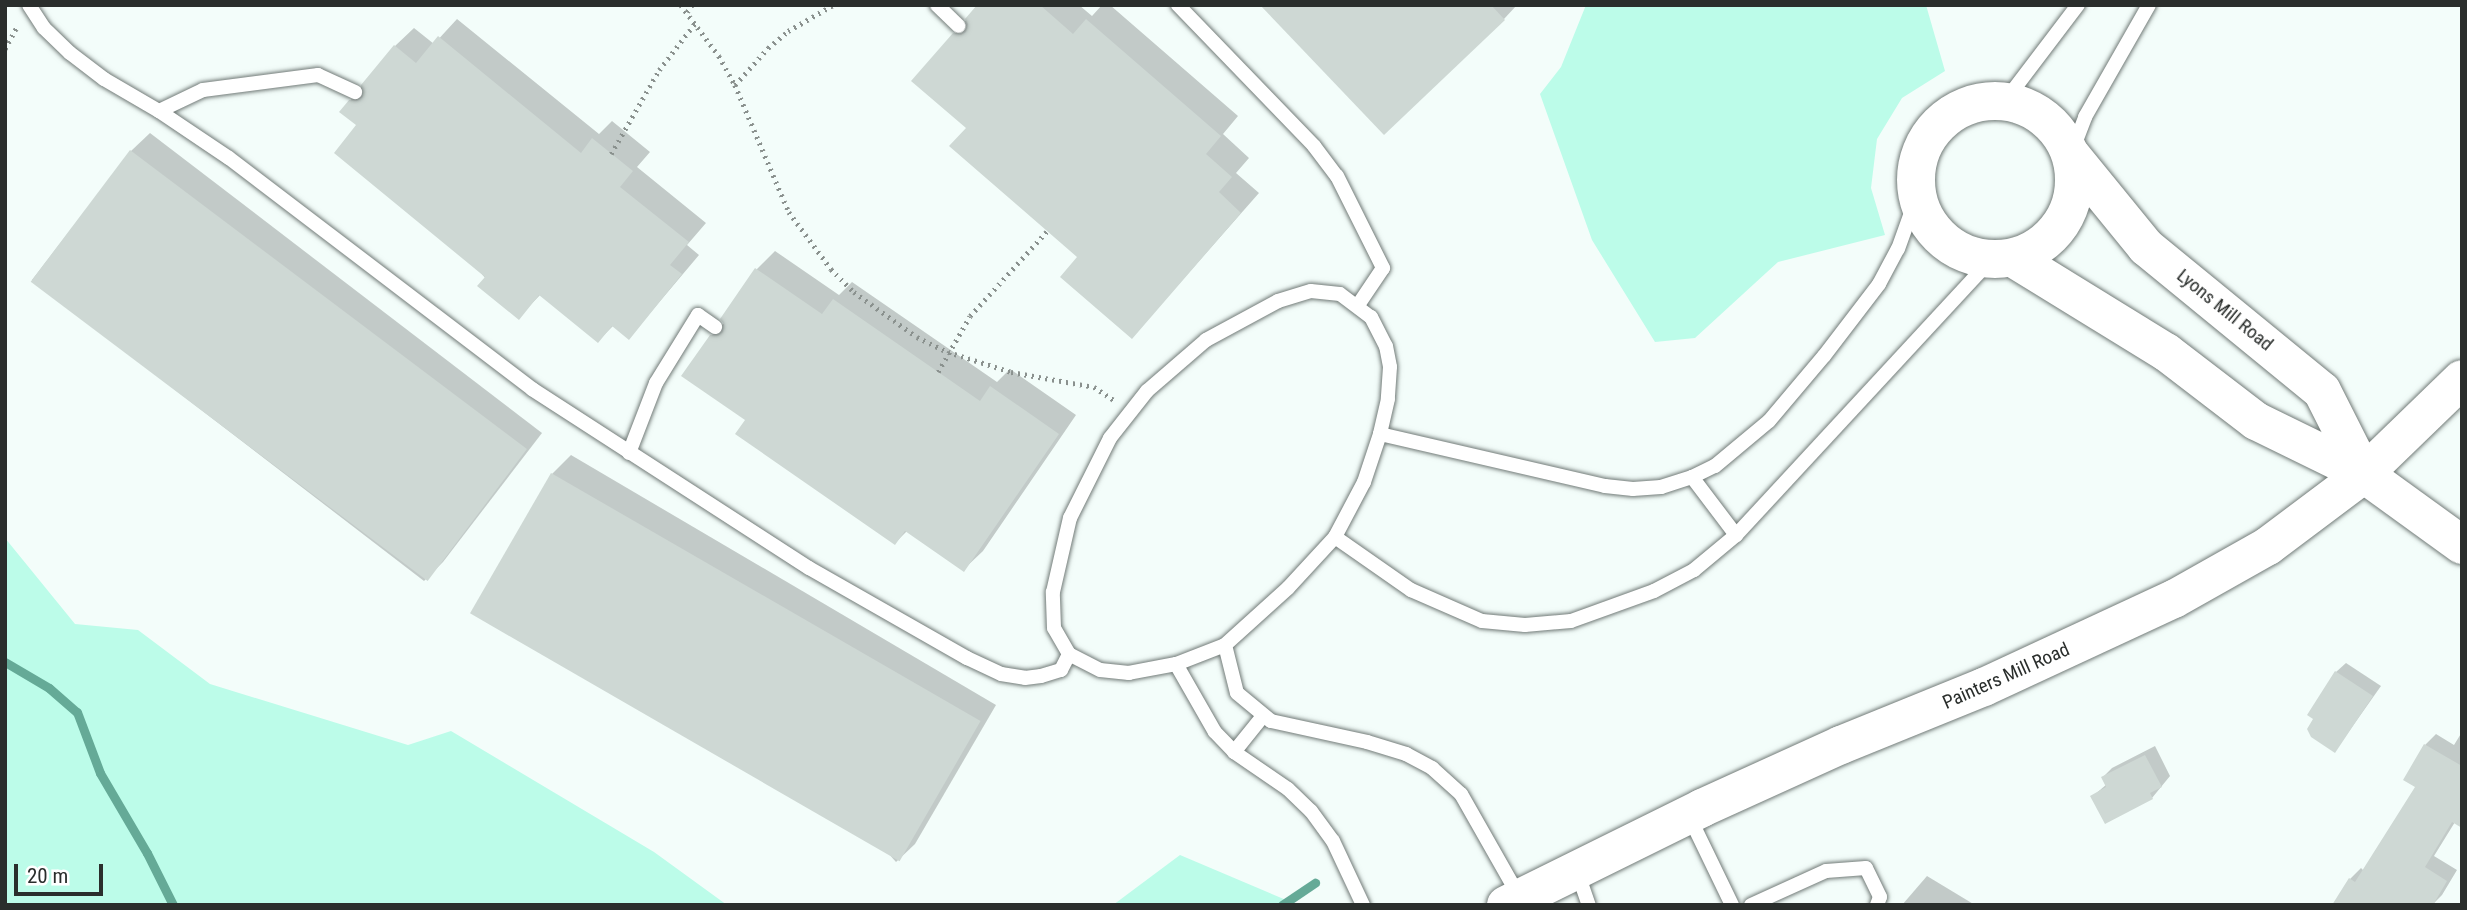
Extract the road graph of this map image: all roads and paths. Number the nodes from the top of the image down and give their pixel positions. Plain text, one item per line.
1 (29, 5) edge
2 (681, 5) edge
3 (692, 5) edge
4 (833, 5) edge
5 (937, 5) edge
6 (1178, 5) edge
7 (2078, 5) edge
8 (2149, 5) edge
9 (687, 12) junction
10 (696, 23) junction
11 (959, 26) dead end
12 (735, 85) junction
13 (355, 92) dead end
14 (2005, 101) junction
15 (159, 111) junction
16 (611, 153) dead end
17 (2071, 155) junction
18 (1917, 196) junction
19 (1047, 231) dead end
20 (2002, 259) junction
21 (1358, 305) junction
22 (715, 327) dead end
23 (948, 352) junction
24 (938, 372) dead end
25 (2462, 379) edge
26 (1128, 412) junction
27 (1380, 434) junction
28 (629, 453) junction
29 (2364, 474) junction
30 (1692, 477) junction
31 (1736, 535) junction
32 (1335, 537) junction
33 (2462, 545) edge
34 (1225, 645) junction
35 (1069, 654) junction
36 (1176, 664) junction
37 (1263, 716) junction
38 (1234, 752) junction
39 (1688, 815) junction
40 (1576, 870) junction
41 (1513, 901) edge
42 (1363, 905) edge
43 (1590, 905) edge
44 (1732, 905) edge
45 (1751, 905) edge
46 (1877, 905) edge

1 - 15 lane
2 - 9 path
3 - 9 path
4 - 12 path
5 - 11 lane
6 - 21 lane
7 - 14 lane
8 - 17 lane
9 - 10 path
10 - 12 path
10 - 16 path
12 - 23 path
13 - 15 lane
14 - 17 main road, Lyons Mill Road
14 - 18 main road, Lyons Mill Road
15 - 28 lane
17 - 20 main road
17 - 29 main road, Lyons Mill Road
18 - 20 main road, Lyons Mill Road
18 - 30 lane
19 - 23 path
20 - 29 main road, Lyons Mill Road
20 - 31 lane
21 - 26 lane
21 - 27 lane
22 - 28 lane
23 - 24 path
23 - 26 path
25 - 29 main road, Painters Mill Road
26 - 35 lane
27 - 30 lane
27 - 32 lane
28 - 35 lane
29 - 33 main road, Lyons Mill Road
29 - 39 main road, Painters Mill Road
30 - 31 lane
31 - 32 lane
32 - 34 lane
34 - 36 lane
34 - 37 lane
35 - 36 lane
36 - 38 lane
37 - 38 lane
37 - 41 lane
38 - 42 lane
39 - 40 main road, Painters Mill Road
39 - 44 lane
40 - 41 main road, Painters Mill Road
40 - 43 lane
45 - 46 lane

